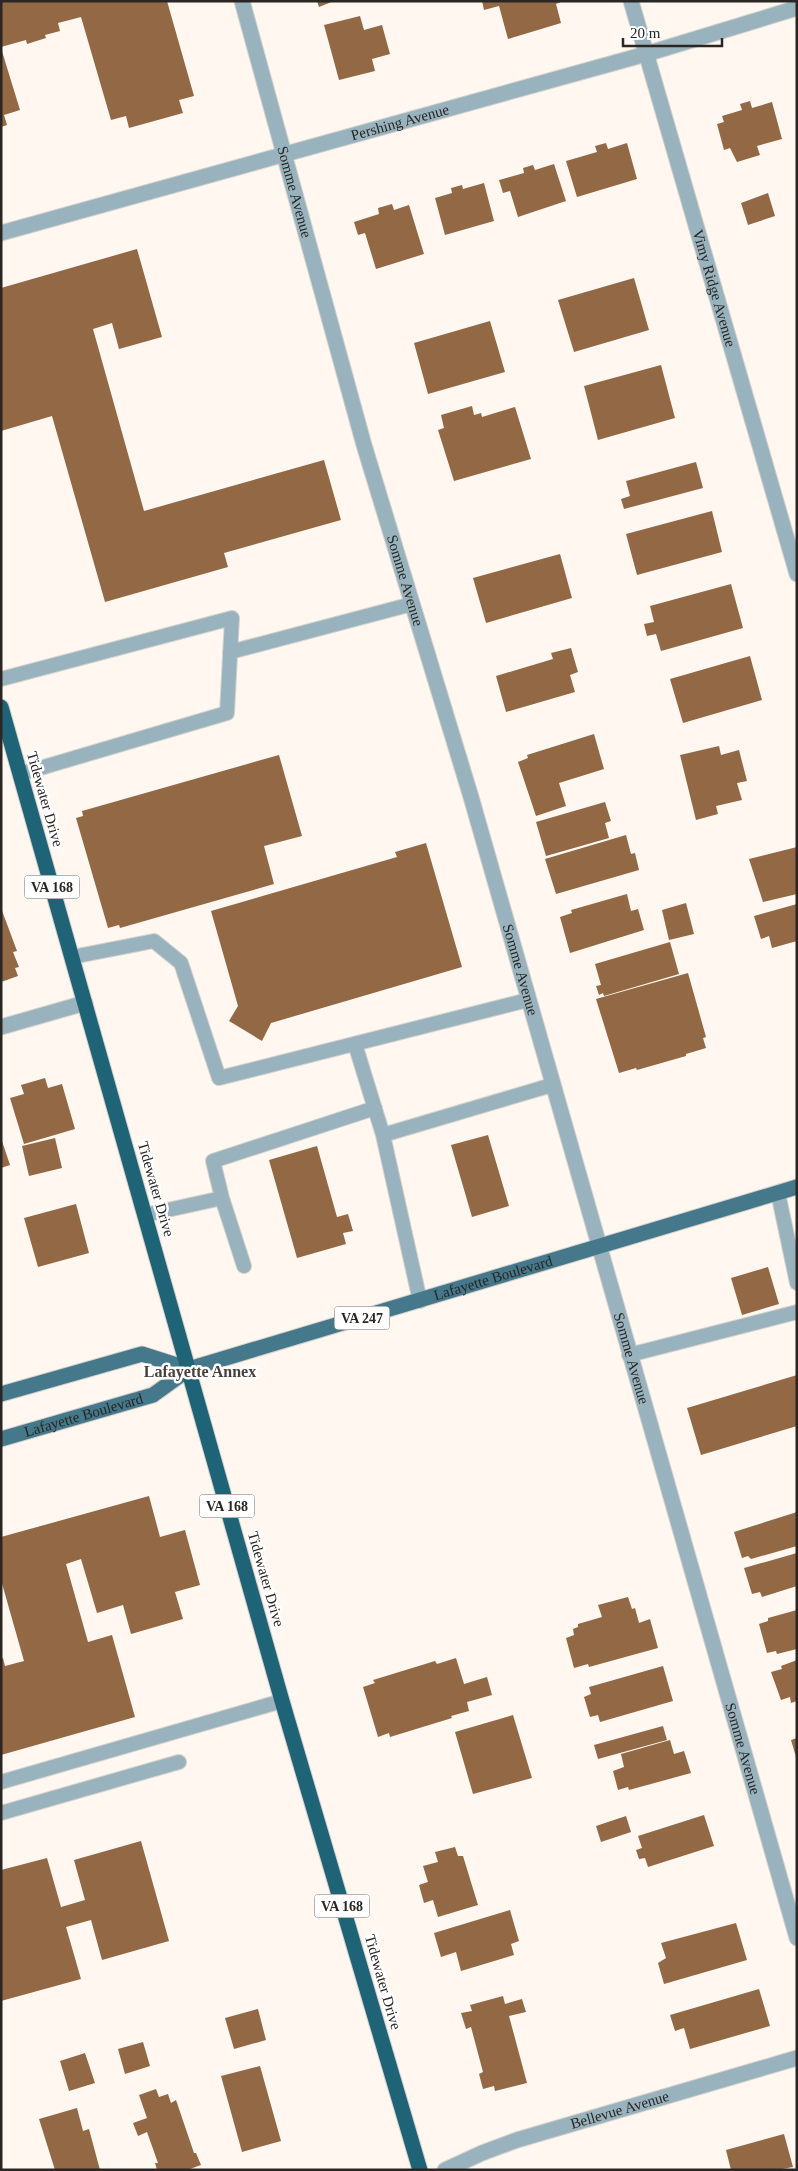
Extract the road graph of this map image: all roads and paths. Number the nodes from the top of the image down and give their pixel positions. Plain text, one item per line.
1 (242, 1) edge
2 (631, 1) edge
3 (797, 8) edge
4 (646, 54) junction
5 (285, 155) junction
6 (1, 233) edge
7 (797, 574) edge
8 (412, 604) junction
9 (230, 652) junction
10 (1, 679) edge
11 (1, 707) edge
12 (20, 774) junction
13 (72, 957) junction
14 (528, 1000) junction
15 (85, 1002) junction
16 (1, 1027) edge
17 (356, 1044) junction
18 (552, 1085) junction
19 (375, 1108) junction
20 (383, 1135) junction
21 (797, 1187) edge
22 (778, 1193) junction
23 (222, 1198) junction
24 (145, 1215) junction
25 (598, 1247) junction
26 (244, 1266) dead end
27 (797, 1283) edge
28 (420, 1301) junction
29 (797, 1312) edge
30 (629, 1355) junction
31 (189, 1369) junction
32 (1, 1394) edge
33 (1, 1439) edge
34 (282, 1701) junction
35 (179, 1762) dead end
36 (1, 1782) edge
37 (1, 1813) edge
38 (797, 1938) edge
39 (797, 2058) edge
40 (420, 2170) edge
41 (445, 2170) edge

1 - 5 street, Somme Avenue
2 - 4 street, Vimy Ridge Avenue
3 - 4 street, Pershing Avenue
4 - 5 street, Pershing Avenue
4 - 7 street, Vimy Ridge Avenue
5 - 6 street, Pershing Avenue
5 - 8 street, Somme Avenue
8 - 9 lane
8 - 14 street, Somme Avenue
9 - 10 lane
9 - 12 lane
11 - 12 highway, Tidewater Drive / VA 168
12 - 13 highway, Tidewater Drive / VA 168
13 - 15 highway, Tidewater Drive / VA 168
13 - 17 lane
14 - 17 lane
14 - 18 street, Somme Avenue
15 - 16 street
15 - 24 highway, Tidewater Drive / VA 168
17 - 19 lane
18 - 20 lane
18 - 25 street, Somme Avenue
19 - 20 lane
19 - 23 lane
20 - 28 lane
21 - 22 main road, Lafayette Boulevard / VA 247
22 - 25 main road, Lafayette Boulevard / VA 247
22 - 27 lane
23 - 24 lane
23 - 26 lane
24 - 31 highway, Tidewater Drive / VA 168
25 - 28 main road, Lafayette Boulevard / VA 247
25 - 30 street, Somme Avenue
28 - 31 main road, Lafayette Boulevard / VA 247
29 - 30 lane
30 - 38 street, Somme Avenue
31 - 32 main road
31 - 33 main road, Lafayette Boulevard / VA 247
31 - 34 highway, Tidewater Drive / VA 168
34 - 36 lane
34 - 40 highway, Tidewater Drive / VA 168
35 - 37 lane
39 - 41 street, Bellevue Avenue

